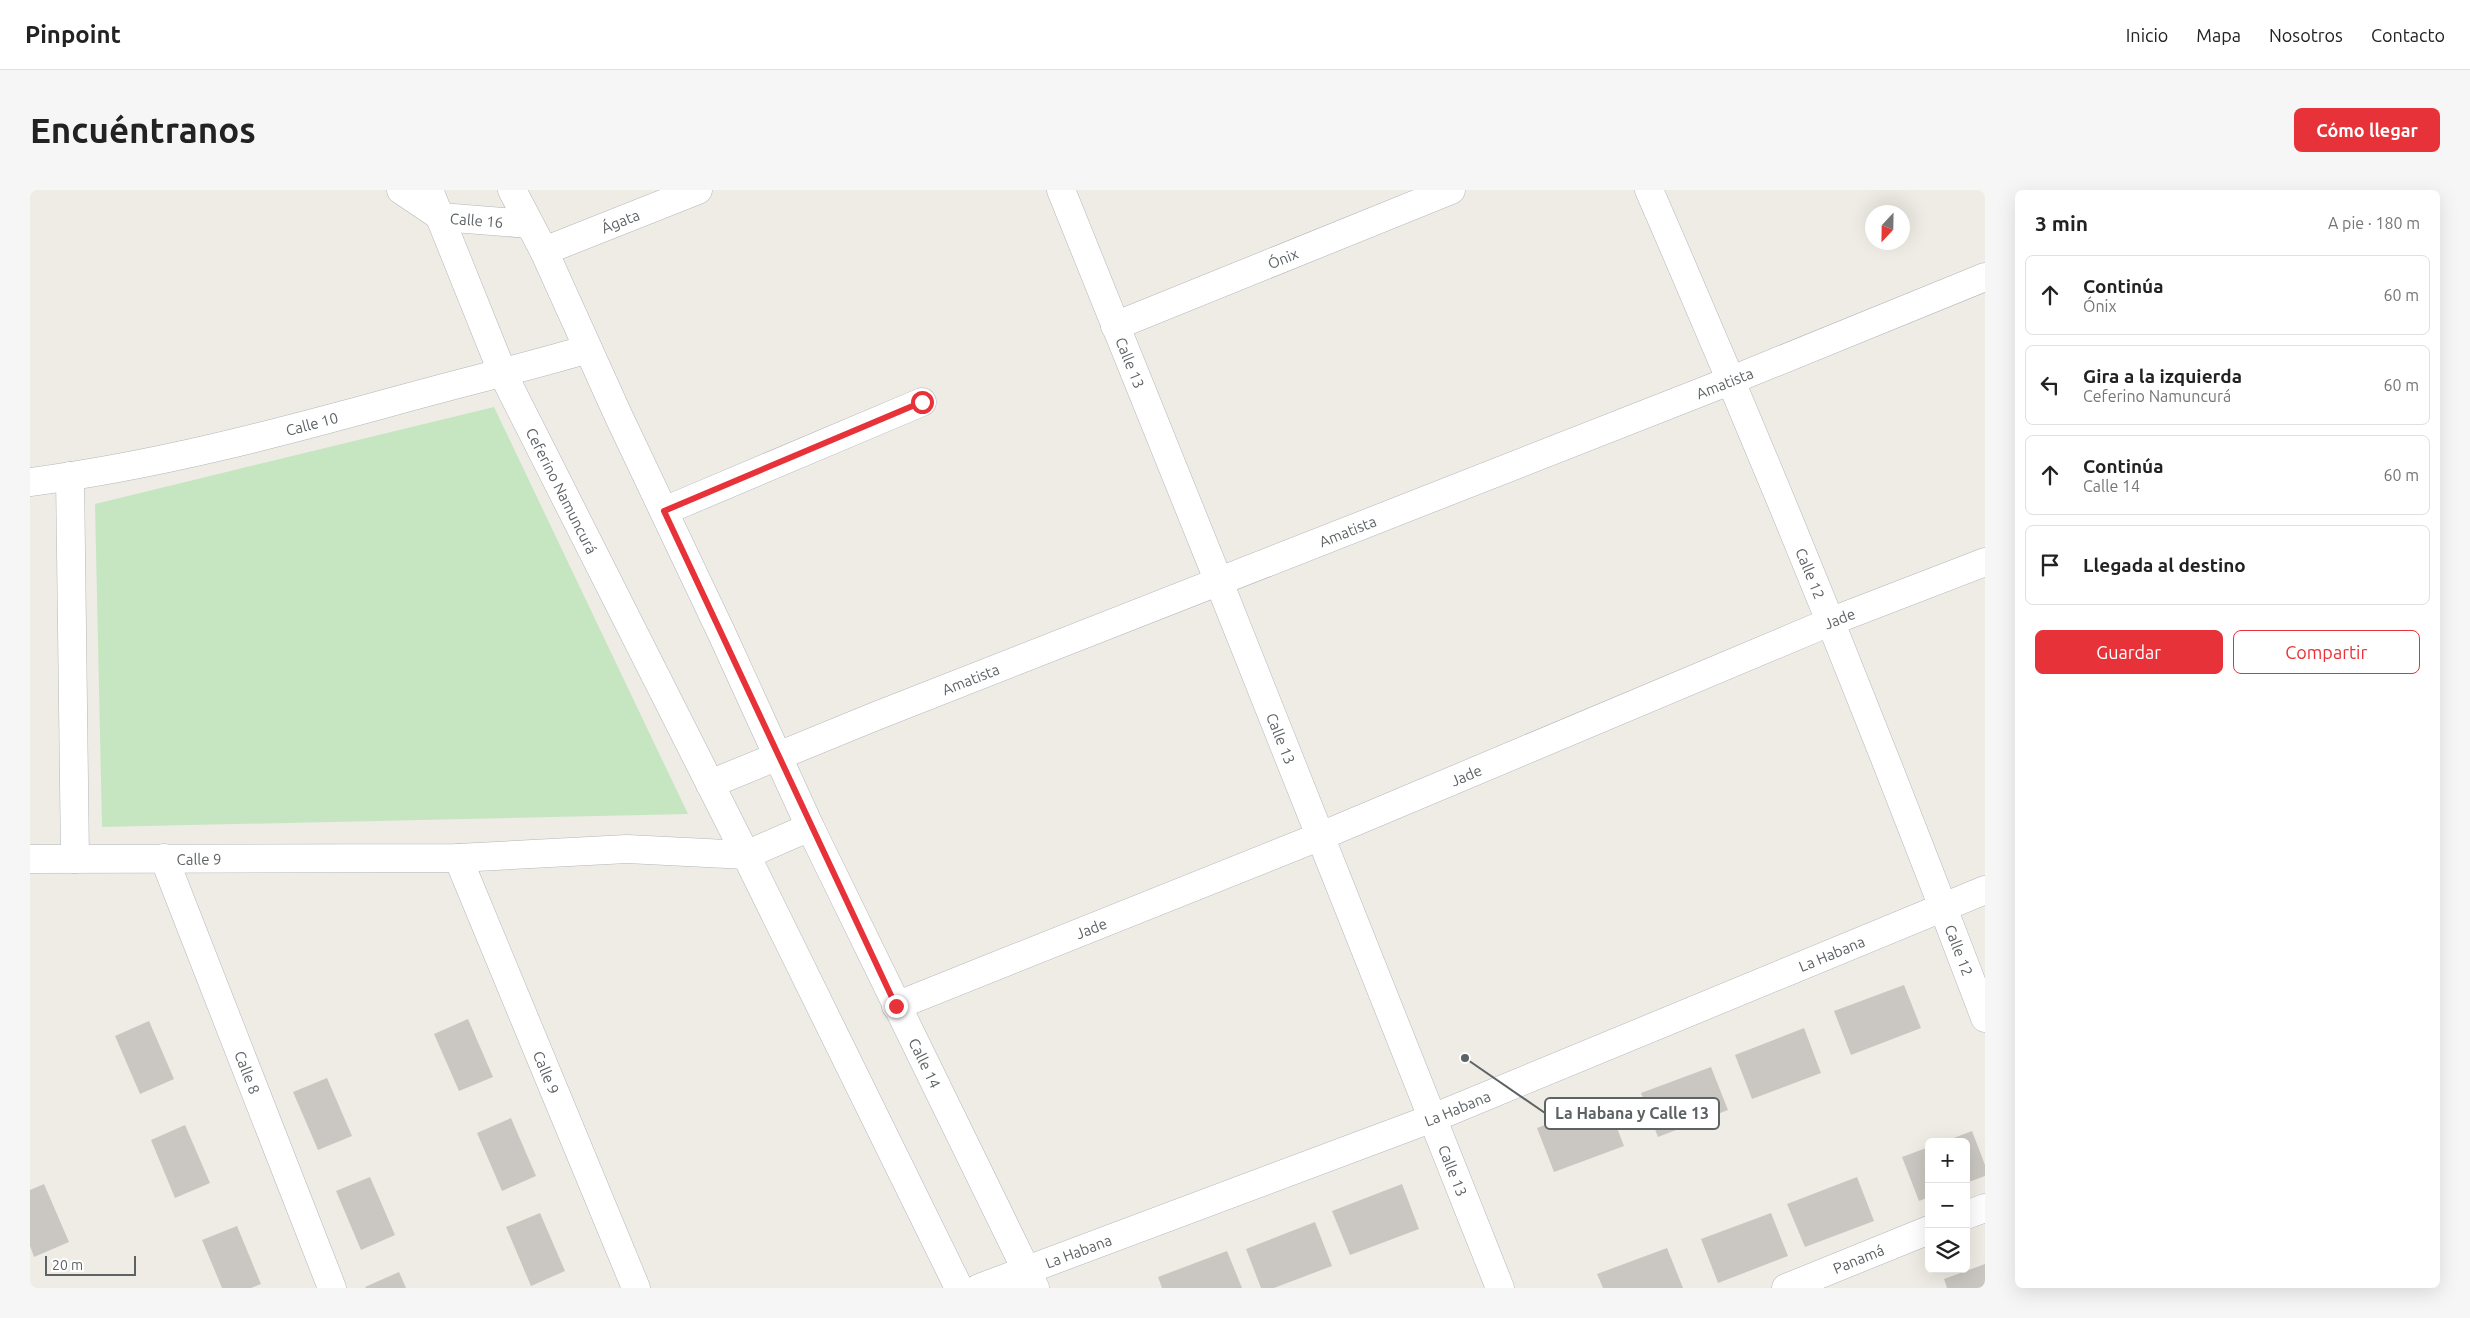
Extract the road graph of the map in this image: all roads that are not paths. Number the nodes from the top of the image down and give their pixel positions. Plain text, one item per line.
1 (401, 190) edge
2 (428, 190) edge
3 (512, 190) edge
4 (698, 190) edge
5 (1061, 190) edge
6 (1451, 190) edge
7 (1649, 190) edge
8 (441, 217) junction
9 (530, 224) junction
10 (544, 251) junction
11 (1985, 277) edge
12 (1115, 326) junction
13 (588, 348) junction
14 (503, 374) junction
15 (1732, 380) junction
16 (922, 402) dead end
17 (70, 476) junction
18 (30, 482) edge
19 (664, 511) junction
20 (1985, 562) edge
21 (1219, 582) junction
22 (1832, 621) junction
23 (777, 756) junction
24 (710, 784) junction
25 (810, 827) junction
26 (1321, 836) junction
27 (746, 854) junction
28 (164, 858) junction
29 (458, 858) junction
30 (30, 859) edge
31 (75, 859) junction
32 (1985, 890) edge
33 (1943, 907) junction
34 (896, 1006) junction
35 (1985, 1018) edge
36 (1433, 1118) junction
37 (1985, 1208) edge
38 (1970, 1214) edge
39 (1925, 1232) edge
40 (1030, 1279) edge
41 (332, 1288) edge
42 (636, 1288) edge
43 (958, 1288) edge
44 (979, 1288) edge
45 (1500, 1288) edge
46 (1786, 1288) edge

1 - 8 street, Calle 16
2 - 8 street, Ceferino Namuncurá
3 - 9 street
4 - 10 street, Ágata
5 - 12 street, Calle 13
6 - 12 street, Ónix
7 - 15 street, Calle 12
8 - 9 street, Calle 16
8 - 14 street, Ceferino Namuncurá
9 - 10 street
10 - 13 street
11 - 15 street, Amatista
12 - 21 street, Calle 13
13 - 14 street, Calle 10
13 - 19 street
14 - 17 street, Calle 10
14 - 24 street, Ceferino Namuncurá
15 - 21 street, Amatista
15 - 22 street, Calle 12
16 - 19 street
17 - 18 street, Calle 10
17 - 31 street
19 - 23 street
20 - 22 street, Jade
21 - 23 street, Amatista
21 - 26 street, Calle 13
22 - 26 street, Jade
22 - 33 street, Calle 12
23 - 24 street, Amatista
23 - 25 street, Calle 14
24 - 27 street
25 - 27 street, Calle 9
25 - 34 street, Calle 14
26 - 34 street, Jade
26 - 36 street, Calle 13
27 - 29 street, Calle 9
27 - 43 street
28 - 29 street, Calle 9
28 - 31 street, Calle 9
28 - 41 street, Calle 8
29 - 42 street, Calle 9
30 - 31 street, Calle 9
32 - 33 street, La Habana
33 - 35 street, Calle 12
33 - 36 street, La Habana
34 - 40 street, Calle 14
36 - 40 street, La Habana
36 - 45 street, Calle 13
37 - 38 street
39 - 46 street, Panamá
40 - 44 street, La Habana

